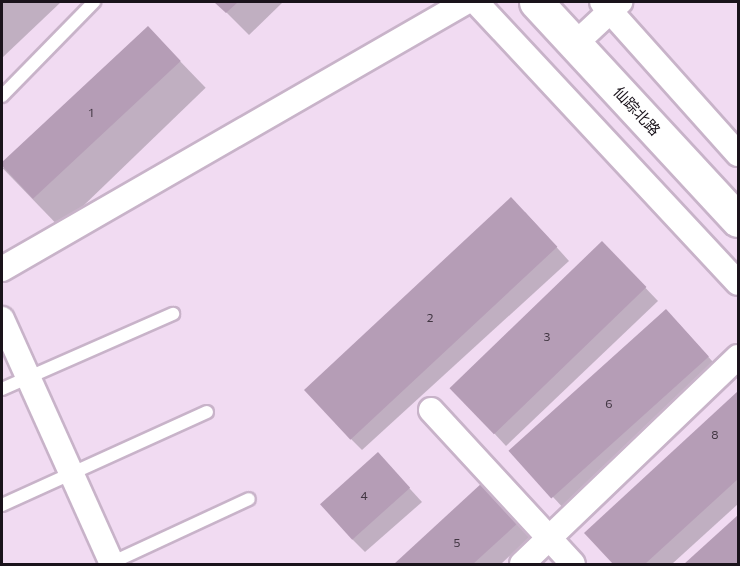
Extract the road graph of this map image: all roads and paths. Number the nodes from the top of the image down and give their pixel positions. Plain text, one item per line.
1 (94, 2) edge
2 (466, 2) edge
3 (476, 2) edge
4 (538, 2) edge
5 (611, 5) edge
6 (575, 44) junction
7 (2, 96) edge
8 (738, 154) edge
9 (738, 220) edge
10 (2, 269) edge
11 (738, 283) edge
12 (173, 314) dead end
13 (2, 319) edge
14 (738, 357) edge
15 (28, 377) junction
16 (2, 389) edge
17 (431, 411) dead end
18 (207, 412) dead end
19 (71, 474) junction
20 (249, 499) dead end
21 (2, 505) edge
22 (549, 539) junction
23 (110, 564) edge
24 (522, 564) edge
25 (573, 564) edge

1 - 7 lane
2 - 10 street
3 - 11 street
4 - 6 main road, 仙踪北路
5 - 6 street
5 - 8 street
6 - 9 main road, 仙踪北路
12 - 15 lane
13 - 15 street
14 - 22 street
15 - 16 lane
15 - 19 street
17 - 22 street
18 - 19 lane
19 - 21 lane
19 - 23 street
20 - 23 lane
22 - 24 street
22 - 25 street

